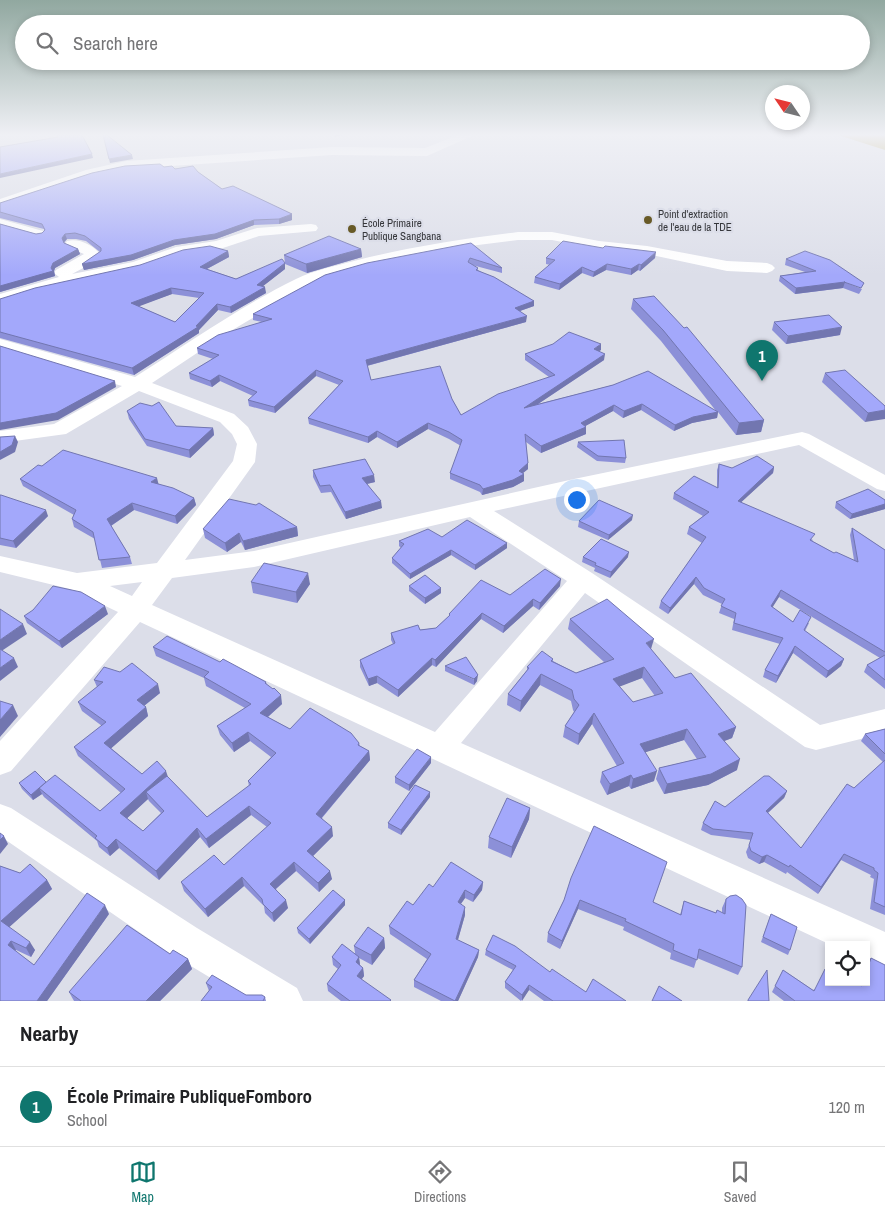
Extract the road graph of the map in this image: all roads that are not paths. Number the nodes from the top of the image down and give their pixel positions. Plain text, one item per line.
1 (64, 182) edge
2 (0, 203) edge
3 (0, 223) edge
4 (311, 228) dead end
5 (38, 234) edge
6 (72, 244) edge
7 (767, 268) dead end
8 (0, 283) edge
9 (25, 290) junction
10 (0, 299) edge
11 (0, 344) edge
12 (137, 384) junction
13 (0, 437) edge
14 (885, 484) edge
15 (474, 509) junction
16 (0, 564) edge
17 (165, 571) junction
18 (583, 579) junction
19 (77, 582) junction
20 (136, 609) junction
21 (885, 722) edge
22 (439, 748) junction
23 (0, 762) edge
24 (0, 818) edge
25 (885, 950) edge
26 (284, 1001) edge

1 - 2 street
3 - 5 street
4 - 9 street
6 - 9 street
7 - 12 street
8 - 9 street
9 - 10 street
11 - 12 street
12 - 13 street
12 - 17 street
14 - 15 street
15 - 17 street
15 - 18 street
16 - 19 street
17 - 19 street
17 - 20 street
18 - 21 street
18 - 22 street
19 - 20 street
20 - 22 street
20 - 23 street
22 - 25 street
24 - 26 street

